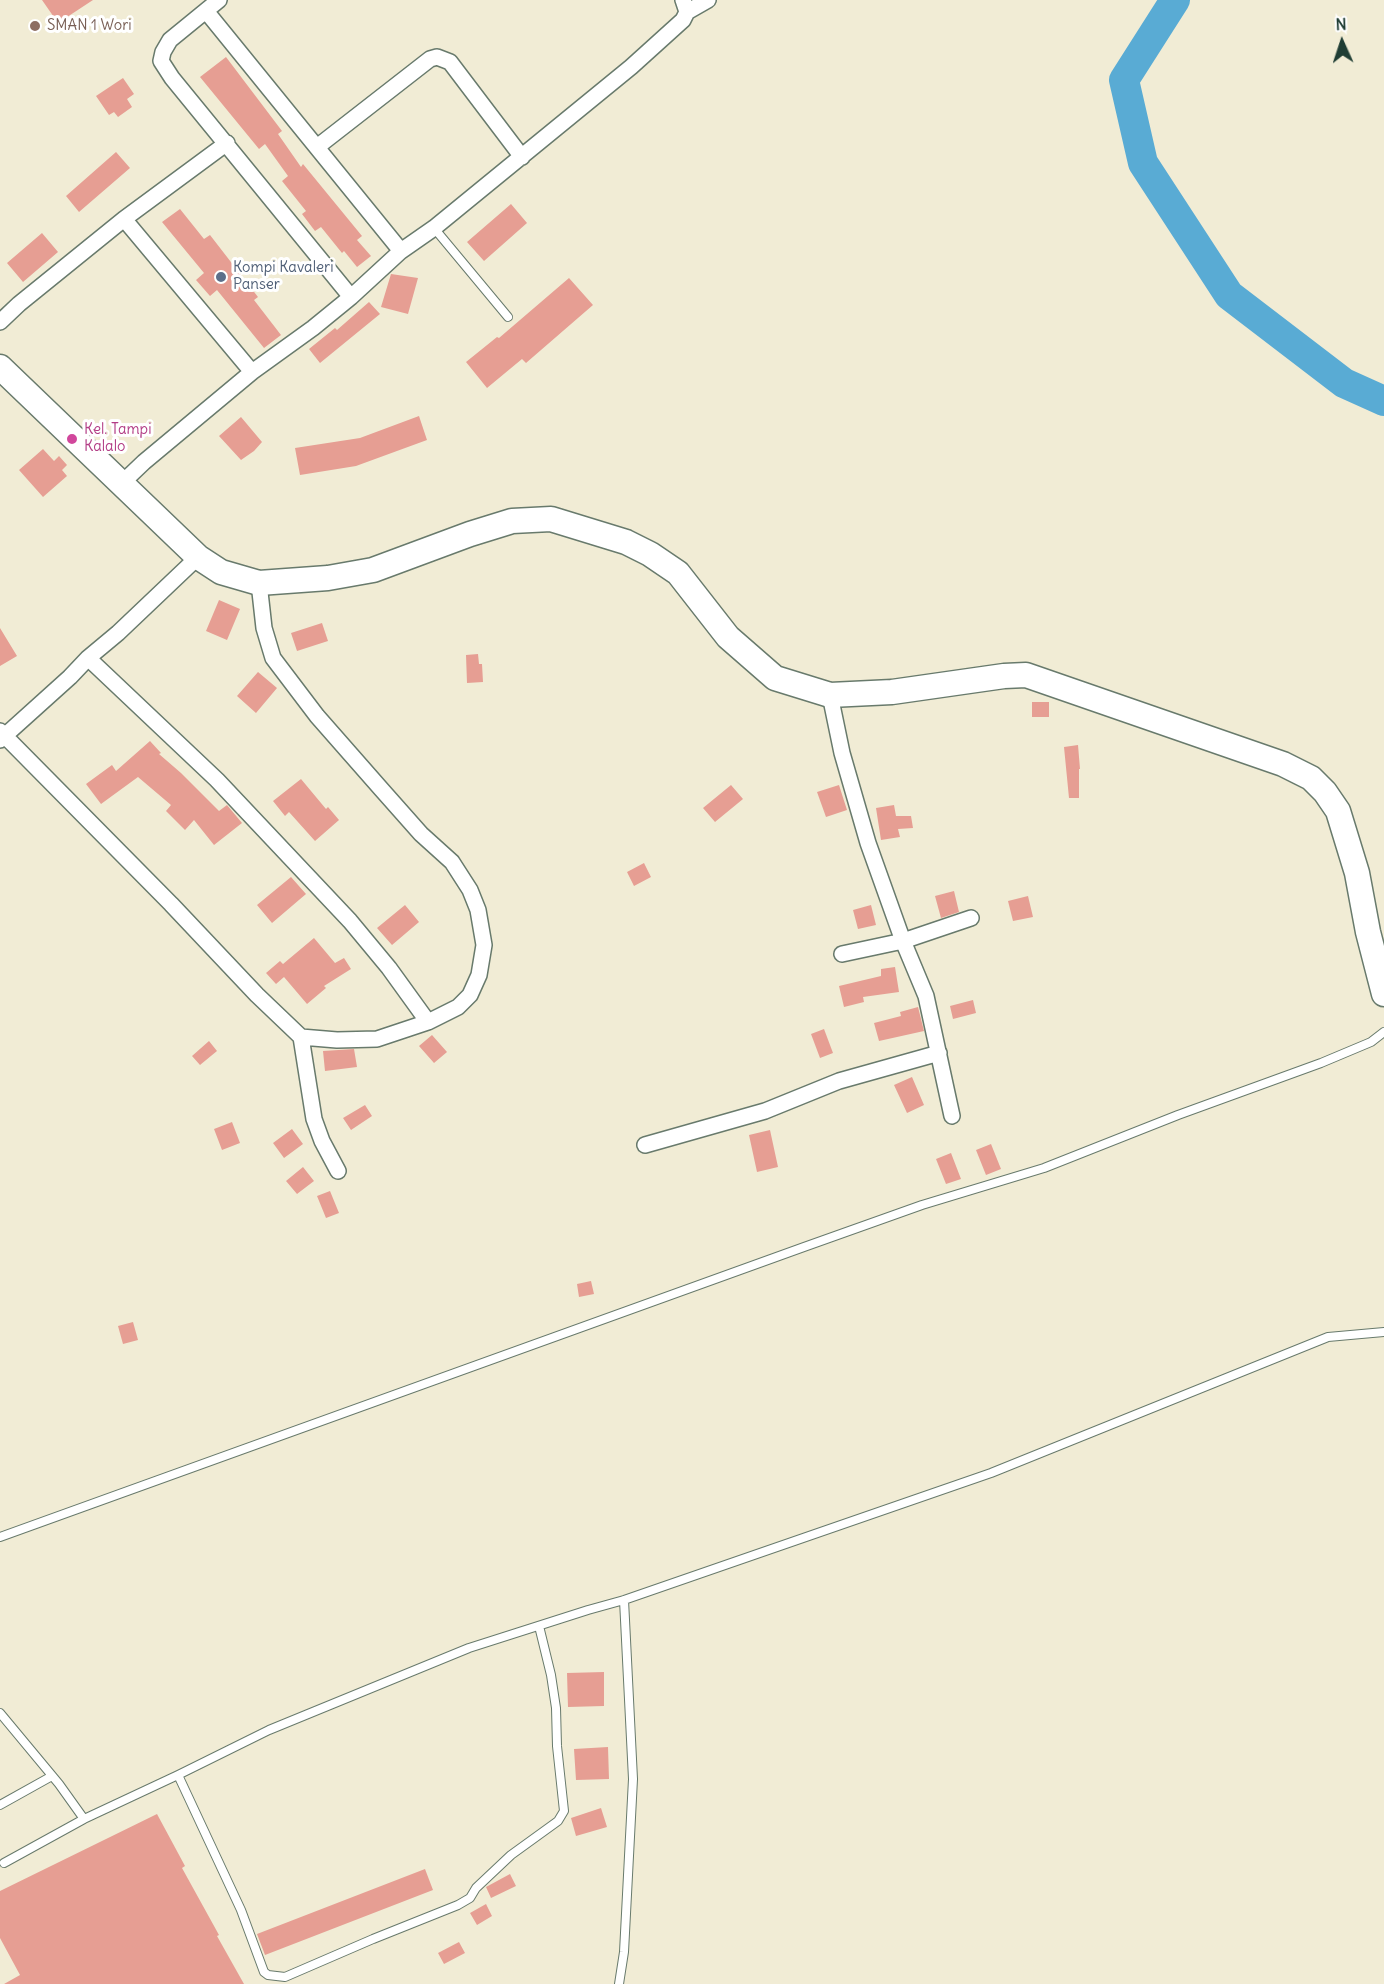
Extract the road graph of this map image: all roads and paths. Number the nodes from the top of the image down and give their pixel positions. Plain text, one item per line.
1 (219, 0) edge
2 (708, 0) edge
3 (685, 6) edge
4 (206, 11) junction
5 (227, 143) junction
6 (317, 147) junction
7 (522, 157) junction
8 (124, 219) junction
9 (434, 228) junction
10 (401, 251) junction
11 (351, 297) junction
12 (508, 317) dead end
13 (0, 322) edge
14 (0, 367) edge
15 (252, 372) junction
16 (122, 483) junction
17 (198, 557) junction
18 (259, 583) junction
19 (88, 658) junction
20 (830, 695) junction
21 (1, 736) edge
22 (971, 918) dead end
23 (903, 940) junction
24 (842, 954) dead end
25 (1384, 994) edge
26 (428, 1022) junction
27 (1384, 1032) edge
28 (301, 1037) junction
29 (939, 1053) junction
30 (952, 1116) dead end
31 (645, 1145) dead end
32 (338, 1171) dead end
33 (1384, 1332) edge
34 (0, 1537) edge
35 (624, 1600) junction
36 (540, 1626) junction
37 (0, 1713) edge
38 (178, 1775) junction
39 (52, 1776) junction
40 (0, 1805) edge
41 (84, 1819) junction
42 (4, 1863) dead end
43 (619, 1984) edge

1 - 4 street
2 - 3 street
3 - 7 street
4 - 5 street
4 - 6 street
5 - 8 street
5 - 11 street
6 - 7 street
6 - 10 street
7 - 9 street
8 - 13 street
8 - 15 street
9 - 10 street
9 - 12 lane
10 - 11 street
11 - 15 street
14 - 16 highway
15 - 16 street
16 - 17 highway
17 - 18 highway
17 - 19 street
18 - 20 highway
18 - 26 street
19 - 21 street
19 - 26 street
20 - 23 street
20 - 25 highway
21 - 28 street
22 - 23 street
23 - 24 street
23 - 29 street
26 - 28 street
27 - 34 lane
28 - 32 street
29 - 30 street
29 - 31 street
33 - 35 lane
35 - 36 lane
35 - 43 lane
36 - 38 lane
36 - 38 lane
37 - 39 lane
38 - 41 lane
39 - 40 lane
39 - 41 lane
41 - 42 lane

